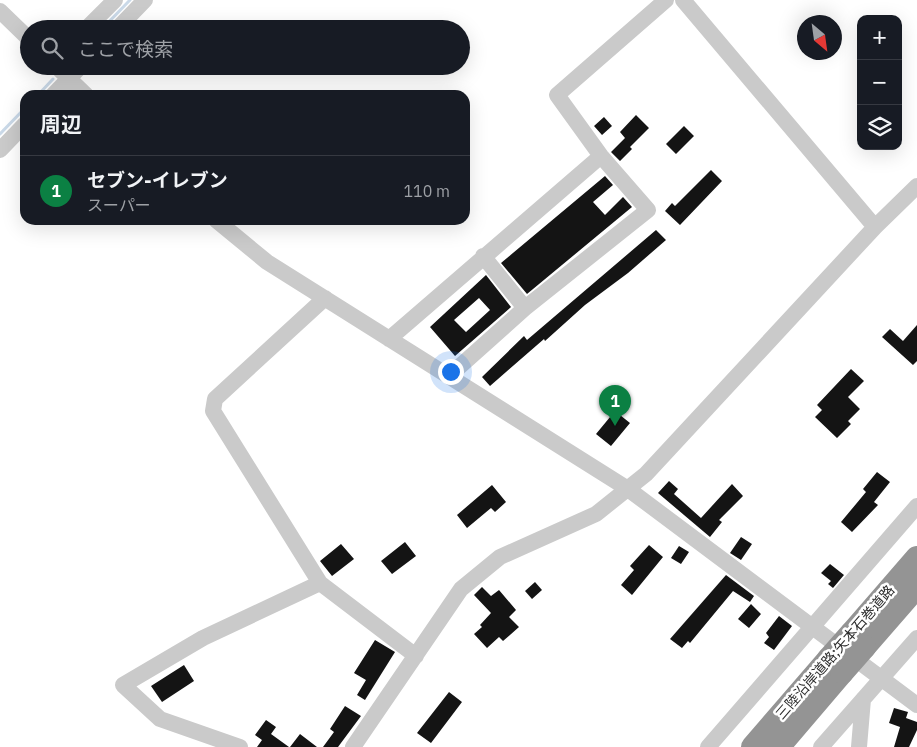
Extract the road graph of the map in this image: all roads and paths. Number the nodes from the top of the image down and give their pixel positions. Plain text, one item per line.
1 (115, 0) edge
2 (145, 0) edge
3 (666, 0) edge
4 (683, 0) edge
5 (0, 11) edge
6 (95, 20) edge
7 (126, 20) edge
8 (20, 30) edge
9 (66, 75) edge
10 (72, 75) edge
11 (69, 78) junction
12 (58, 90) edge
13 (81, 90) edge
14 (20, 129) edge
15 (0, 150) edge
16 (601, 156) junction
17 (917, 186) edge
18 (222, 225) edge
19 (876, 227) junction
20 (483, 256) junction
21 (325, 298) junction
22 (525, 308) junction
23 (389, 339) junction
24 (449, 376) junction
25 (628, 489) junction
26 (917, 506) edge
27 (917, 558) edge
28 (320, 583) junction
29 (917, 586) edge
30 (814, 626) junction
31 (917, 638) edge
32 (858, 640) junction
33 (416, 656) junction
34 (836, 666) junction
35 (882, 677) junction
36 (863, 699) junction
37 (917, 704) edge
38 (240, 747) edge
39 (353, 747) edge
40 (708, 747) edge
41 (753, 747) edge
42 (778, 747) edge
43 (821, 747) edge
44 (859, 747) edge

1 - 6 street
2 - 7 street
3 - 16 street
4 - 19 street
5 - 8 street
9 - 11 street
10 - 11 street
11 - 12 street
11 - 13 street
14 - 15 street
16 - 20 street
16 - 22 street
17 - 19 street
18 - 21 street
19 - 25 street
20 - 22 street
20 - 23 street
21 - 23 street
21 - 28 street
22 - 24 street
23 - 24 street
24 - 25 street
25 - 30 street
25 - 33 street
26 - 30 street
27 - 32 highway, 三陸沿岸道路;矢本石巻道路
28 - 33 street
28 - 38 street
29 - 32 highway, 三陸沿岸道路;矢本石巻道路
30 - 35 street
30 - 40 street
31 - 35 street
32 - 34 highway, 三陸沿岸道路;矢本石巻道路, bridge
33 - 39 street
34 - 41 highway, 三陸沿岸道路;矢本石巻道路
34 - 42 highway, 三陸沿岸道路;矢本石巻道路
35 - 36 street
35 - 37 street
36 - 43 street
36 - 44 street

